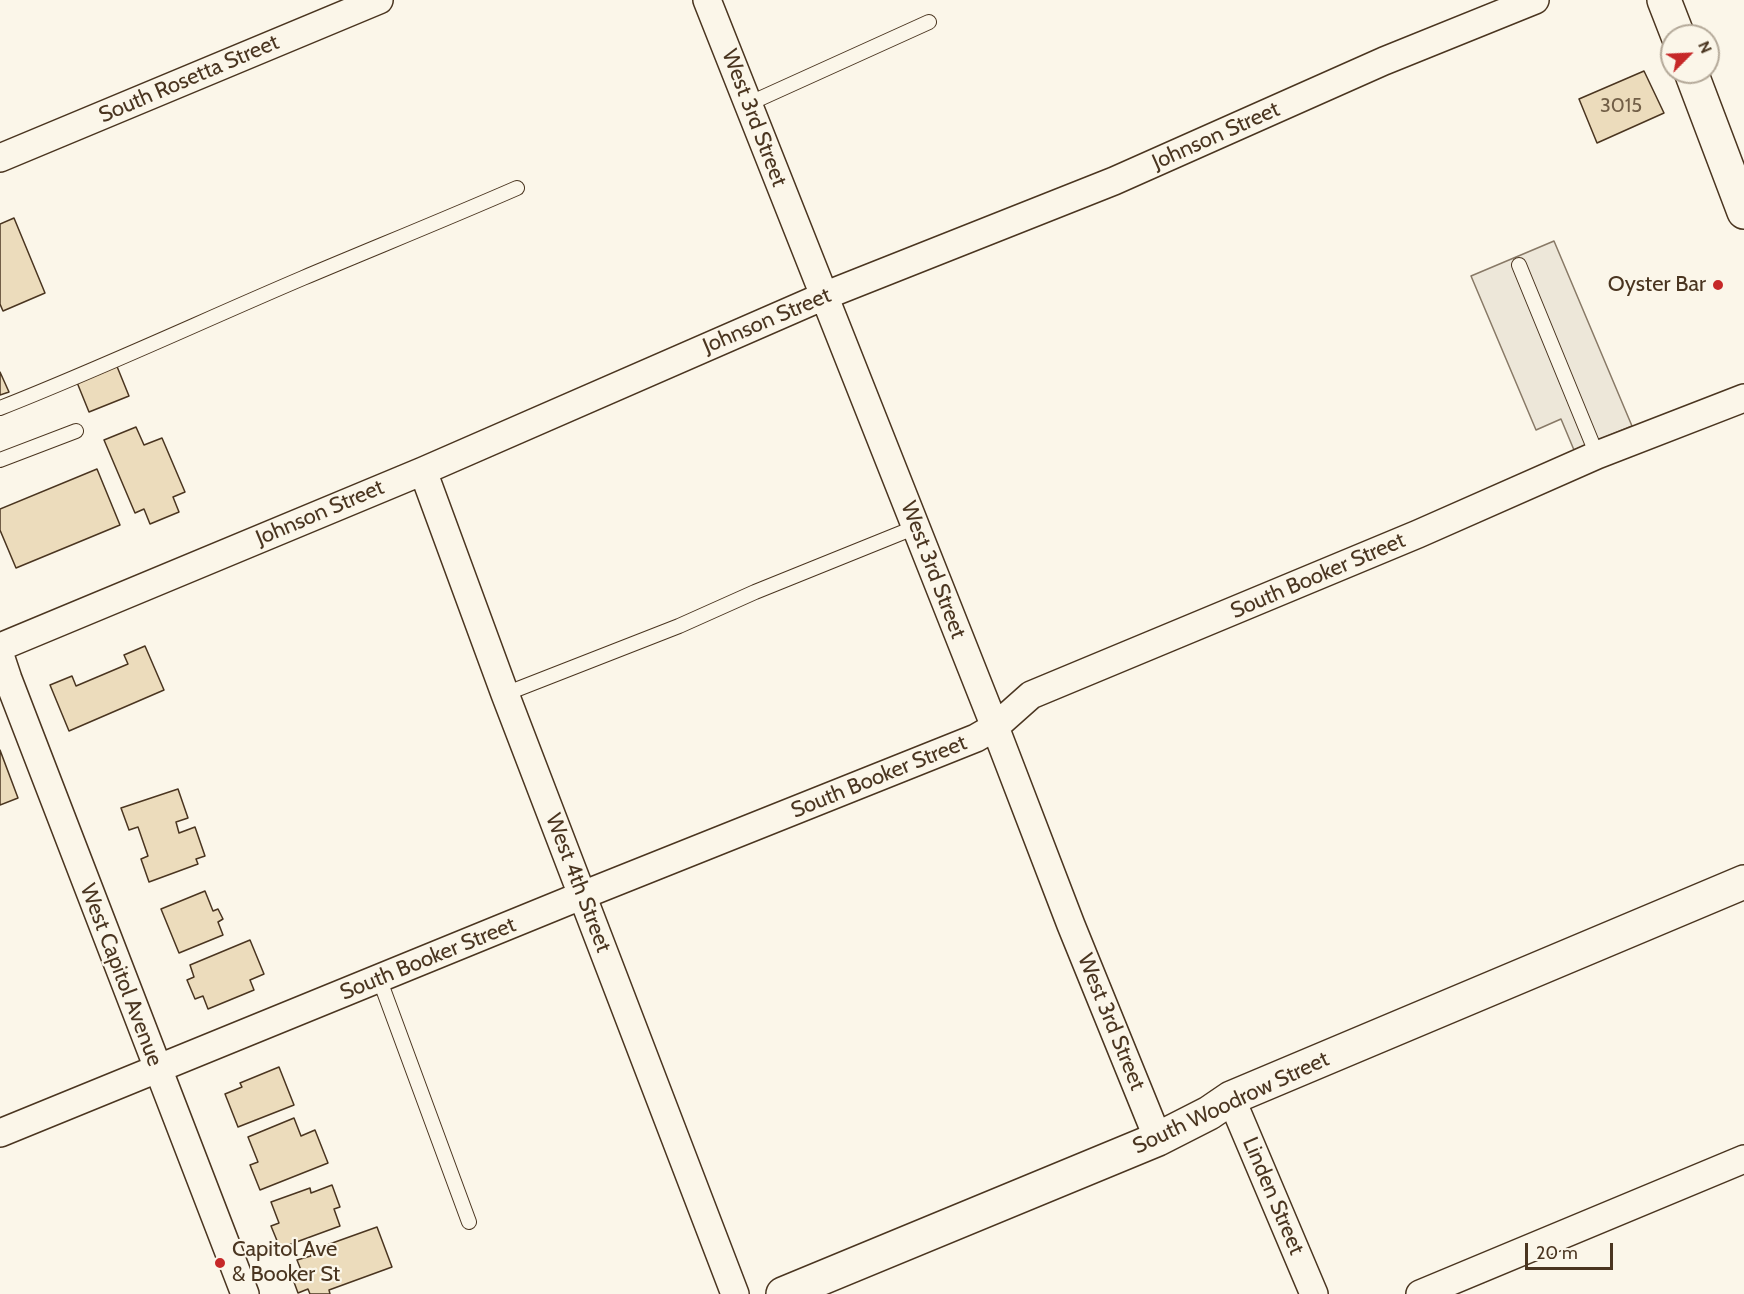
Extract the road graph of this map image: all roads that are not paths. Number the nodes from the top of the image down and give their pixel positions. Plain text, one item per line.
1 (379, 0) edge
2 (708, 0) edge
3 (1535, 0) edge
4 (1664, 0) edge
5 (929, 22) dead end
6 (1673, 24) edge
7 (1696, 84) edge
8 (748, 104) junction
9 (0, 159) edge
10 (517, 188) dead end
11 (1744, 212) edge
12 (1520, 265) dead end
13 (824, 296) junction
14 (1744, 398) edge
15 (0, 408) edge
16 (76, 431) dead end
17 (1597, 455) junction
18 (0, 460) edge
19 (423, 471) junction
20 (916, 527) junction
21 (0, 647) edge
22 (0, 655) edge
23 (505, 694) junction
24 (995, 727) junction
25 (1744, 882) edge
26 (583, 895) junction
27 (379, 978) junction
28 (158, 1068) junction
29 (1232, 1098) junction
30 (0, 1133) edge
31 (1158, 1139) junction
32 (1744, 1159) edge
33 (469, 1222) dead end
34 (245, 1294) edge
35 (735, 1294) edge
36 (783, 1294) edge
37 (1314, 1294) edge
38 (1419, 1294) edge

1 - 9 street, South Rosetta Street
2 - 8 street, West 3rd Street
3 - 13 street, Johnson Street
4 - 6 main road
5 - 8 lane
7 - 11 main road
8 - 13 street, West 3rd Street
10 - 15 lane
12 - 17 lane
13 - 19 street, Johnson Street
13 - 20 street, West 3rd Street
14 - 17 street, South Booker Street
16 - 18 lane
17 - 24 street, South Booker Street
19 - 21 street, Johnson Street
19 - 23 street, West 4th Street
20 - 23 lane
20 - 24 street, West 3rd Street
22 - 28 street, West Capitol Avenue
23 - 26 street, West 4th Street
24 - 26 street, South Booker Street
24 - 31 street, West 3rd Street
25 - 29 main road, South Woodrow Street
26 - 27 street, South Booker Street
26 - 35 street, West 4th Street
27 - 28 street, South Booker Street
27 - 33 lane
28 - 30 street, South Booker Street
28 - 34 street, West Capitol Avenue
29 - 31 main road, South Woodrow Street
29 - 37 street, Linden Street
31 - 36 main road, South Woodrow Street
32 - 38 street

